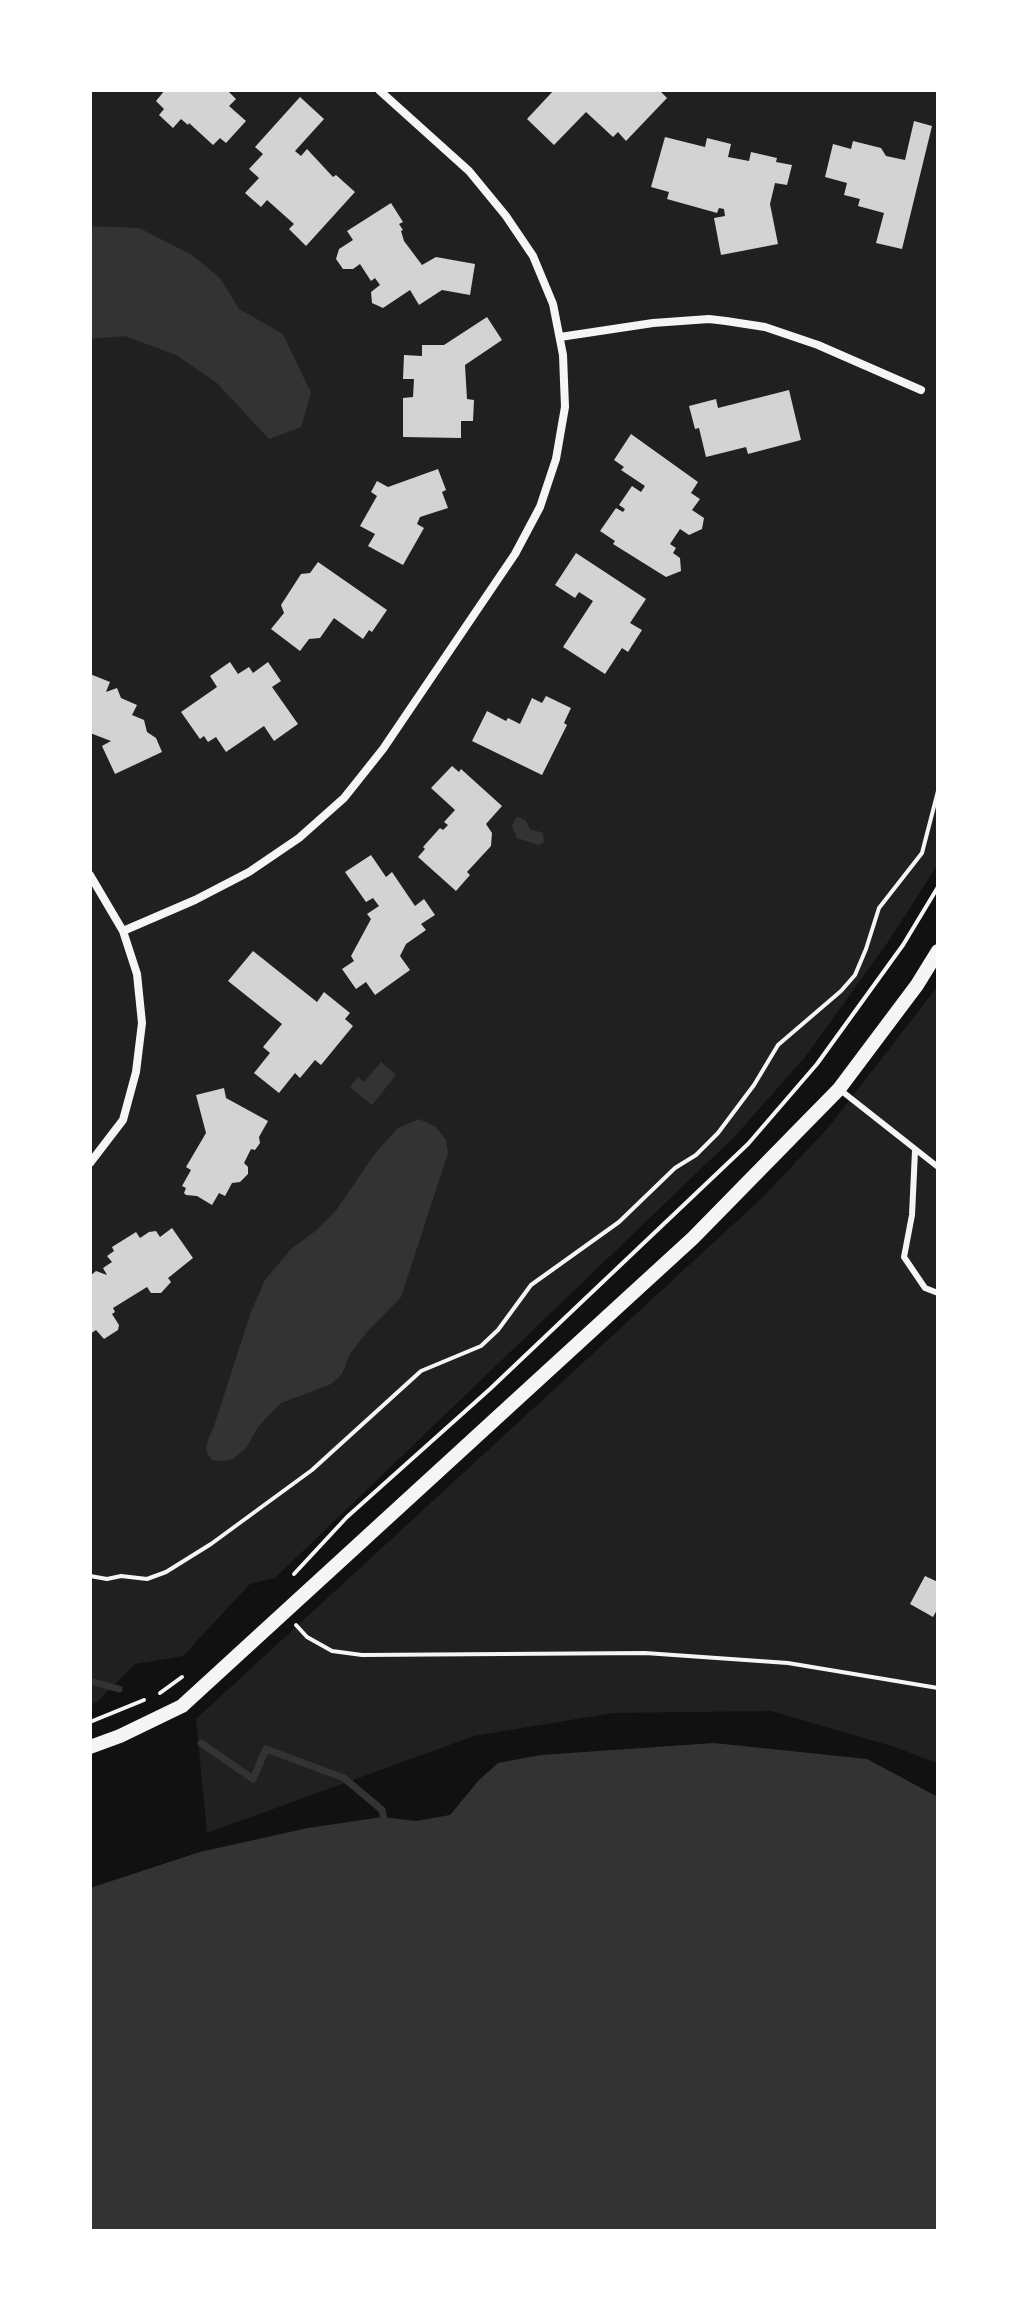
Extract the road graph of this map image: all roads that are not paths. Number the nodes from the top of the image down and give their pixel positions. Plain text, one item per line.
1 (379, 90) edge
2 (560, 337) junction
3 (921, 390) dead end
4 (90, 875) edge
5 (123, 931) junction
6 (938, 951) edge
7 (839, 1089) junction
8 (915, 1151) junction
9 (90, 1163) edge
10 (938, 1167) edge
11 (938, 1293) edge
12 (90, 1747) edge

1 - 2 street
2 - 3 street
2 - 5 street
4 - 5 street
5 - 9 street
6 - 7 street
7 - 8 lane
7 - 12 street
8 - 10 lane
8 - 11 lane

